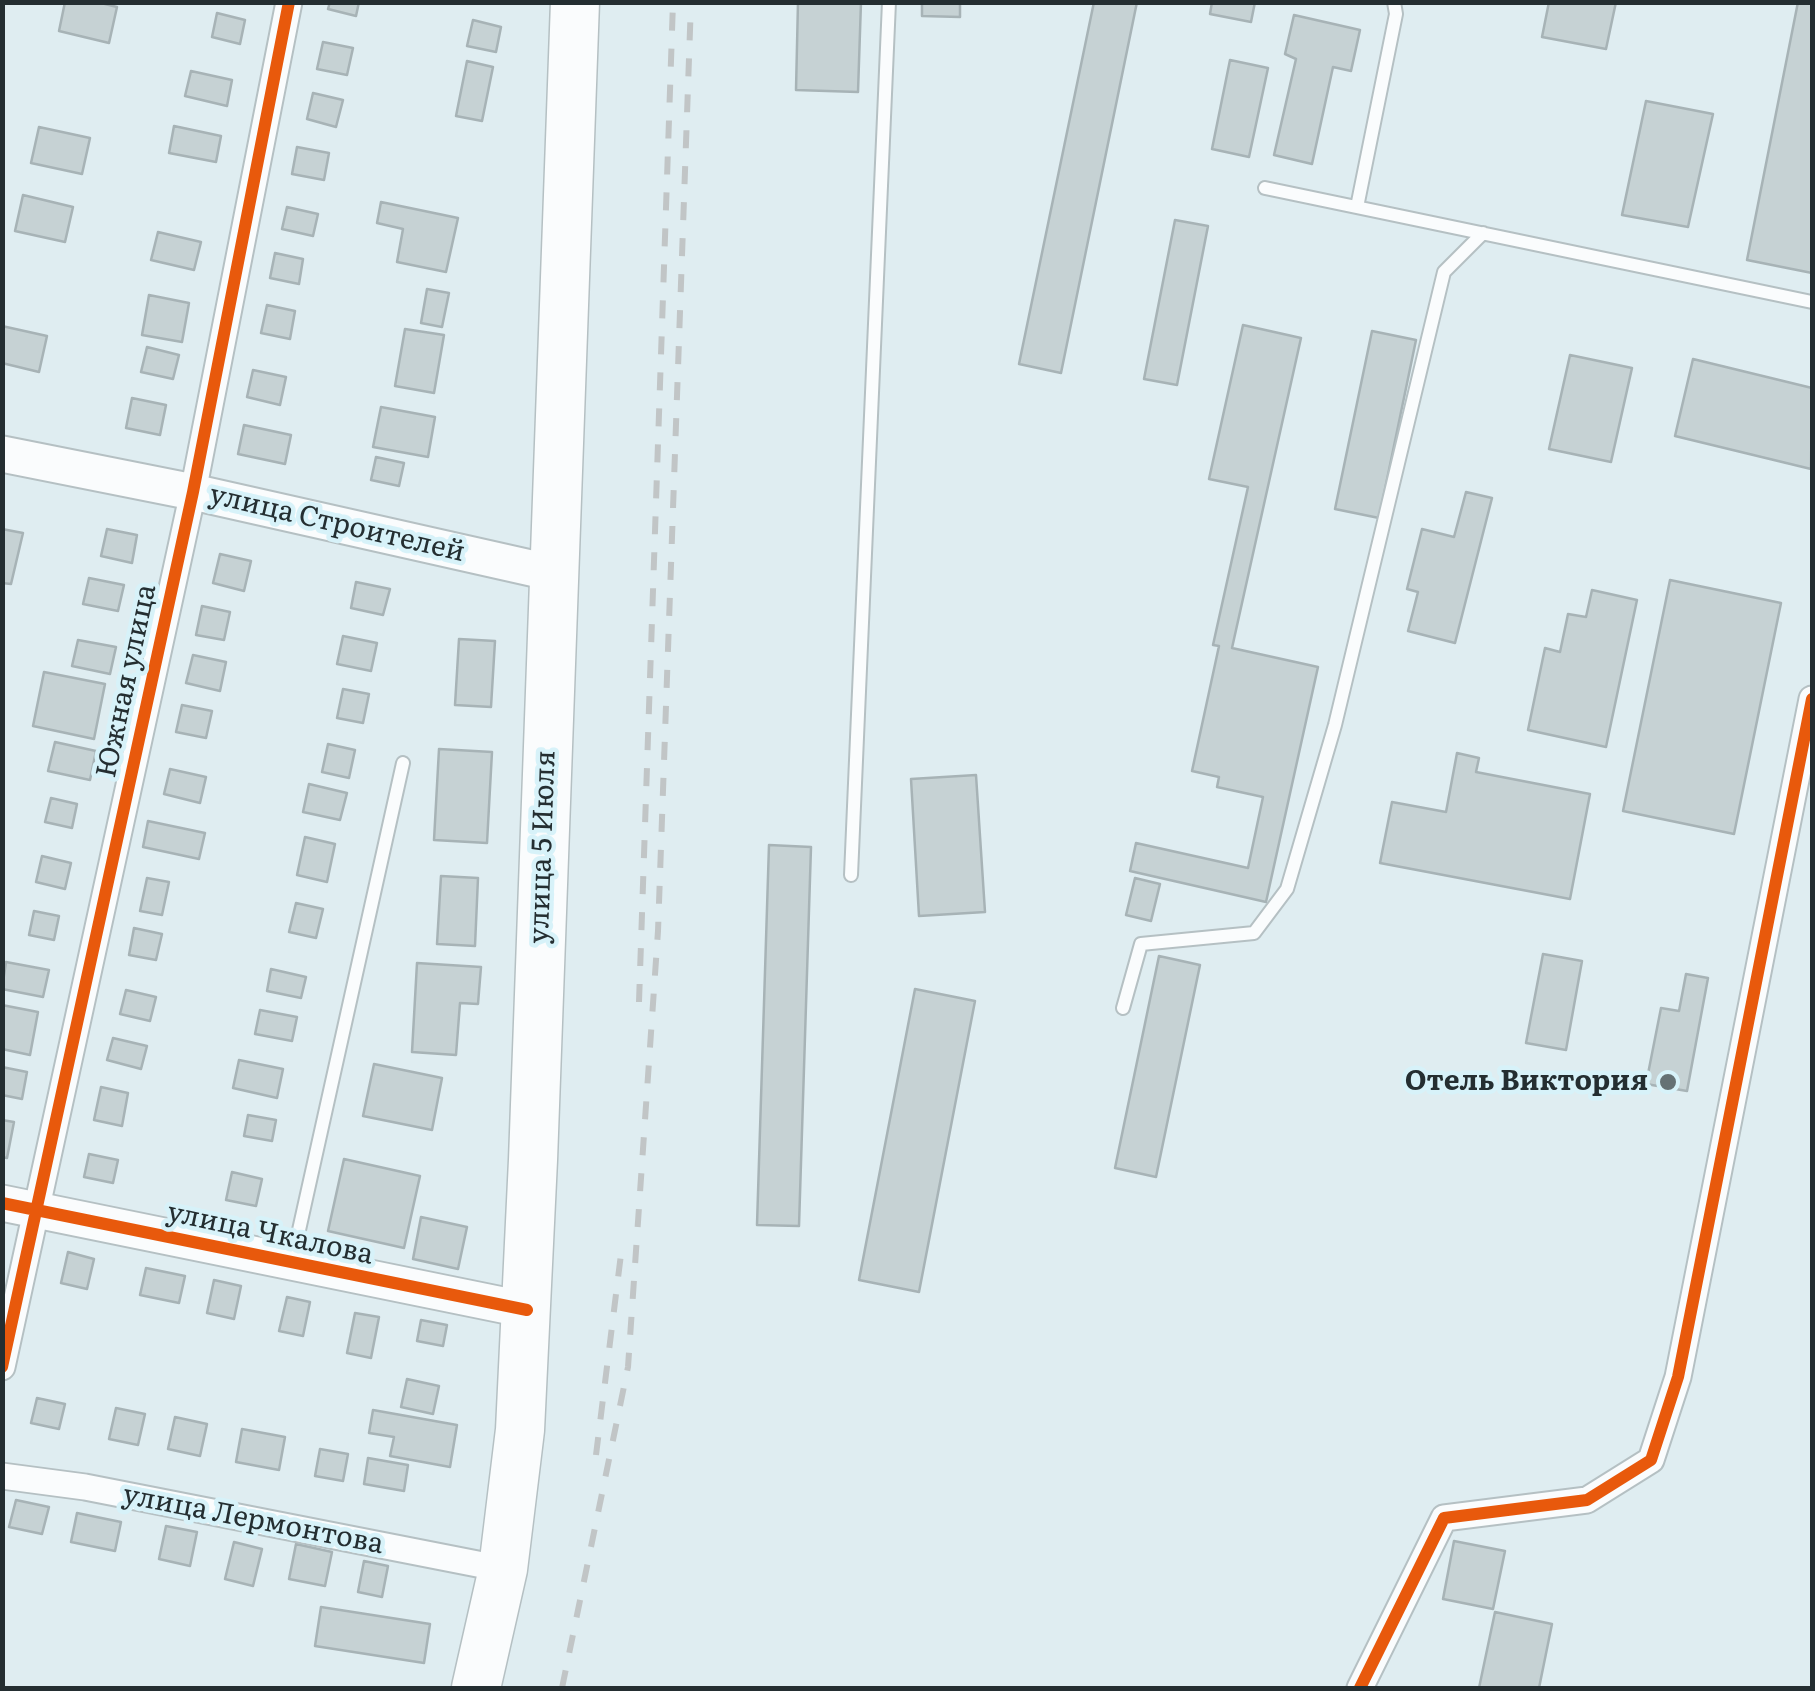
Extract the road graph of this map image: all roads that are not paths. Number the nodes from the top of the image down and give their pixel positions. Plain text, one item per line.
1 (288, 2) edge
2 (575, 2) edge
3 (889, 2) edge
4 (1394, 2) edge
5 (1265, 188) dead end
6 (1356, 206) junction
7 (1482, 233) junction
8 (1812, 302) edge
9 (2, 454) edge
10 (194, 492) junction
11 (553, 573) junction
12 (1812, 699) edge
13 (403, 763) dead end
14 (850, 875) dead end
15 (1123, 1008) dead end
16 (20, 1207) edge
17 (292, 1265) junction
18 (527, 1310) junction
19 (2, 1367) edge
20 (2, 1476) edge
21 (503, 1569) junction
22 (476, 1688) edge
23 (1360, 1688) edge

1 - 10 street, Южная улица
2 - 11 highway, улица 5 Июля
3 - 14 lane
4 - 6 lane
5 - 6 lane
6 - 7 lane
7 - 8 lane
7 - 15 lane
9 - 10 main road, улица Строителей
10 - 11 main road, улица Строителей
10 - 16 street, Южная улица
11 - 18 highway, улица 5 Июля
12 - 23 street
13 - 17 lane
16 - 17 main road, улица Чкалова
16 - 19 street, Южная улица
17 - 18 main road, улица Чкалова
18 - 21 highway, улица 5 Июля
20 - 21 street, улица Лермонтова
21 - 22 highway, улица 5 Июля

